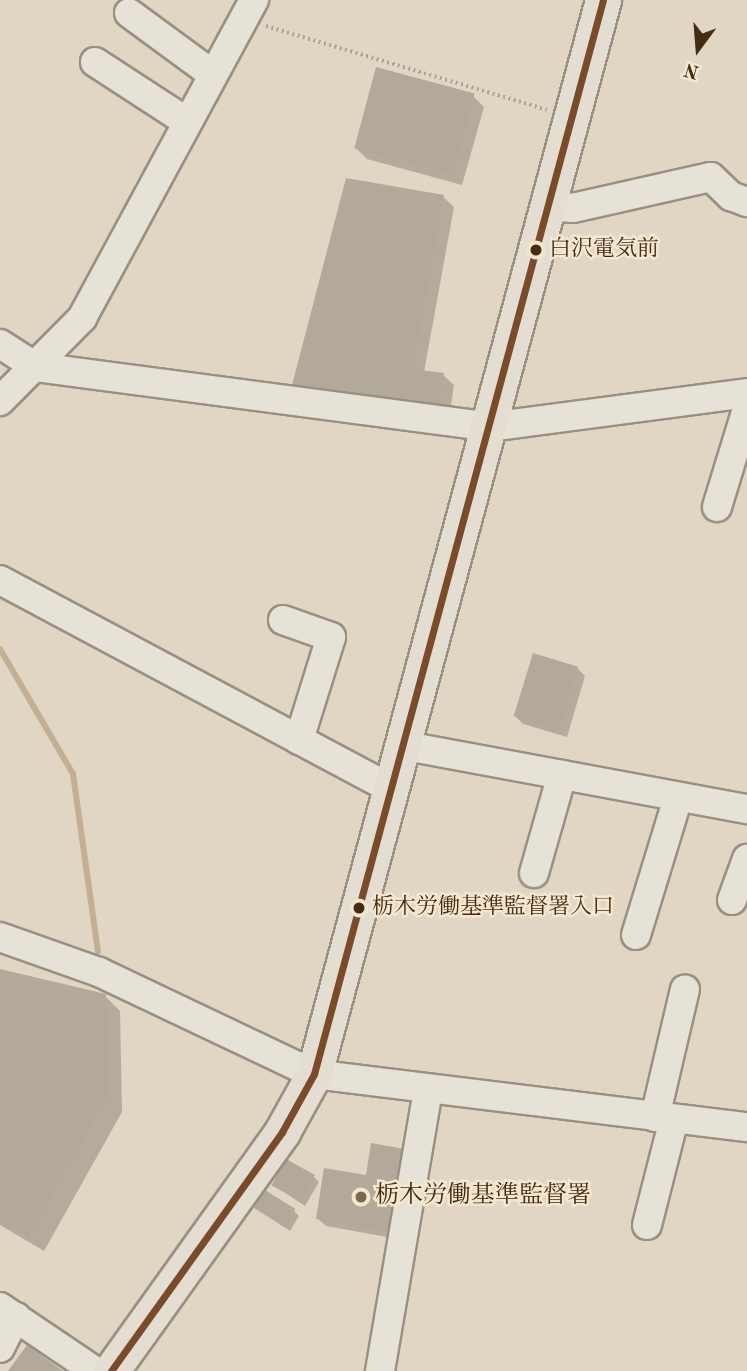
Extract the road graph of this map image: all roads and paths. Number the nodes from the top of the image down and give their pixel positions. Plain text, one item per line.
1 (600, 2) edge
2 (249, 10) edge
3 (129, 13) dead end
4 (96, 62) dead end
5 (212, 74) junction
6 (572, 118) junction
7 (187, 122) junction
8 (747, 202) edge
9 (549, 208) junction
10 (0, 344) edge
11 (36, 367) junction
12 (747, 393) edge
13 (0, 401) edge
14 (747, 409) edge
15 (489, 427) junction
16 (717, 507) dead end
17 (0, 580) edge
18 (283, 620) dead end
19 (299, 740) junction
20 (401, 744) junction
21 (562, 775) junction
22 (389, 788) junction
23 (678, 797) junction
24 (747, 810) edge
25 (747, 859) edge
26 (534, 873) dead end
27 (732, 900) dead end
28 (636, 935) dead end
29 (0, 937) edge
30 (685, 989) dead end
31 (314, 1074) junction
32 (428, 1091) junction
33 (664, 1118) junction
34 (747, 1127) edge
35 (647, 1225) dead end
36 (8, 1312) edge
37 (0, 1348) edge
38 (95, 1371) edge
39 (111, 1371) edge
40 (380, 1371) edge

1 - 6 main road
2 - 5 street
2 - 6 path
3 - 5 street
4 - 7 street
5 - 7 street
6 - 9 main road
7 - 11 street
8 - 9 street
9 - 15 main road
10 - 11 street
11 - 13 street
11 - 15 street
12 - 15 street
14 - 16 street
15 - 20 main road
17 - 19 street
18 - 19 street
19 - 22 street
20 - 21 street
20 - 22 main road
21 - 23 street
21 - 26 street
22 - 31 main road
23 - 24 street
23 - 28 street
25 - 27 street
29 - 31 street
30 - 33 street
31 - 32 street
31 - 39 main road
32 - 33 street
32 - 40 street
33 - 34 street
33 - 35 street
36 - 37 street
36 - 38 street

